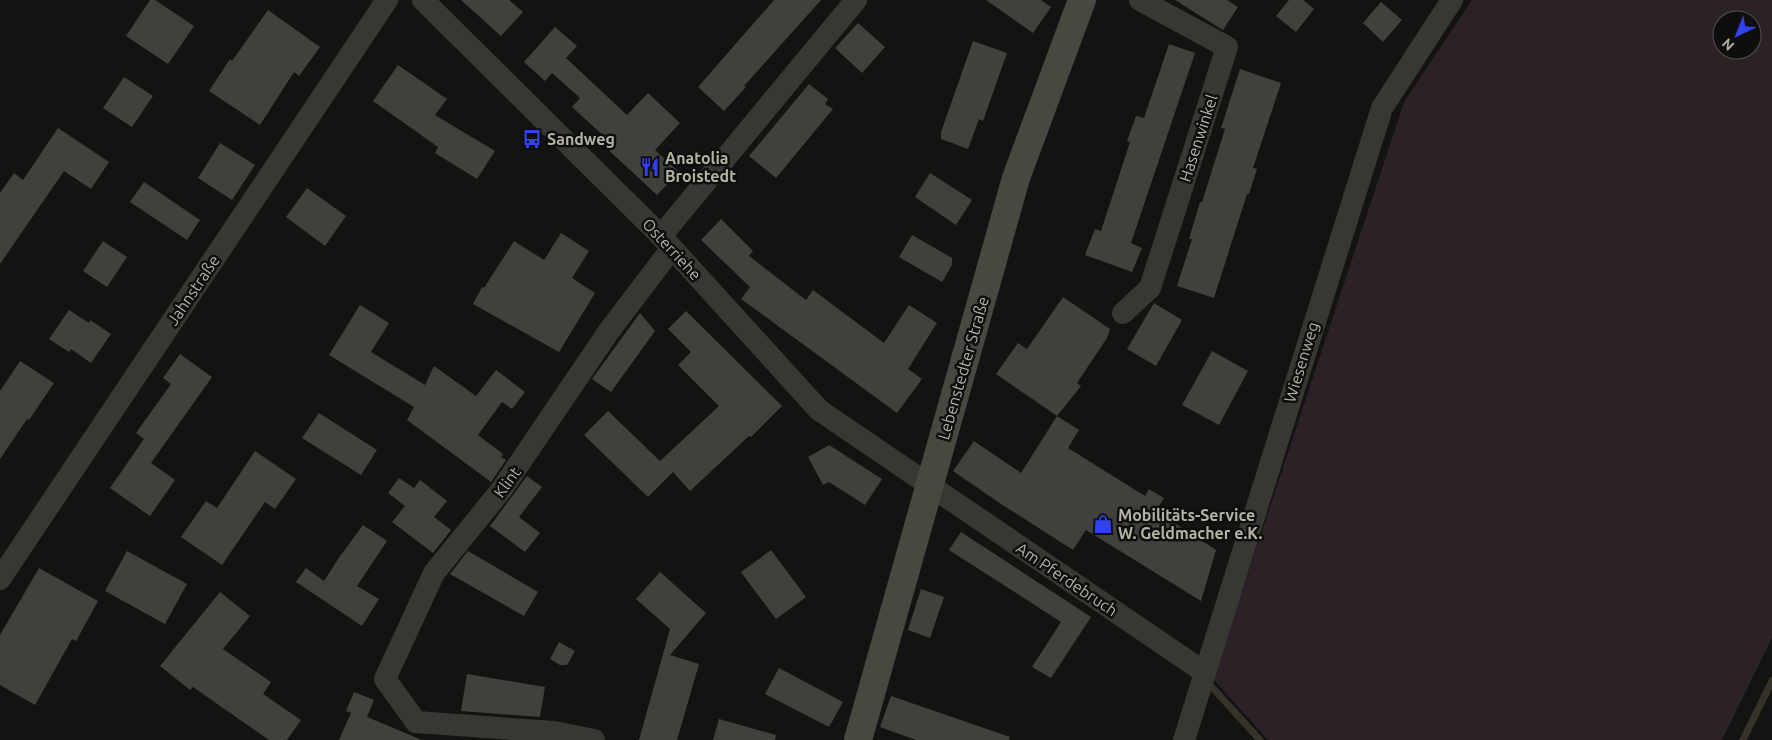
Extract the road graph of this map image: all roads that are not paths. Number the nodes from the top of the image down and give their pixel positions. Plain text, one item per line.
1 (387, 0) edge
2 (423, 0) edge
3 (856, 0) edge
4 (1082, 0) edge
5 (1140, 0) edge
6 (1452, 0) edge
7 (666, 242) junction
8 (1123, 313) dead end
9 (930, 486) junction
10 (0, 579) edge
11 (1204, 672) junction
12 (414, 731) edge
13 (594, 740) edge
14 (858, 740) edge
15 (1184, 740) edge

1 - 10 street, Jahnstraße
2 - 7 street, Osterriehe
3 - 7 street
4 - 9 street, Lebenstedter Straße
5 - 8 street, Hasenwinkel
6 - 11 street, Wiesenweg
7 - 9 street, Osterriehe
7 - 12 street, Klint
9 - 11 street, Am Pferdebruch
9 - 14 street, Lebenstedter Straße
11 - 15 street, Wiesenweg
12 - 13 street

